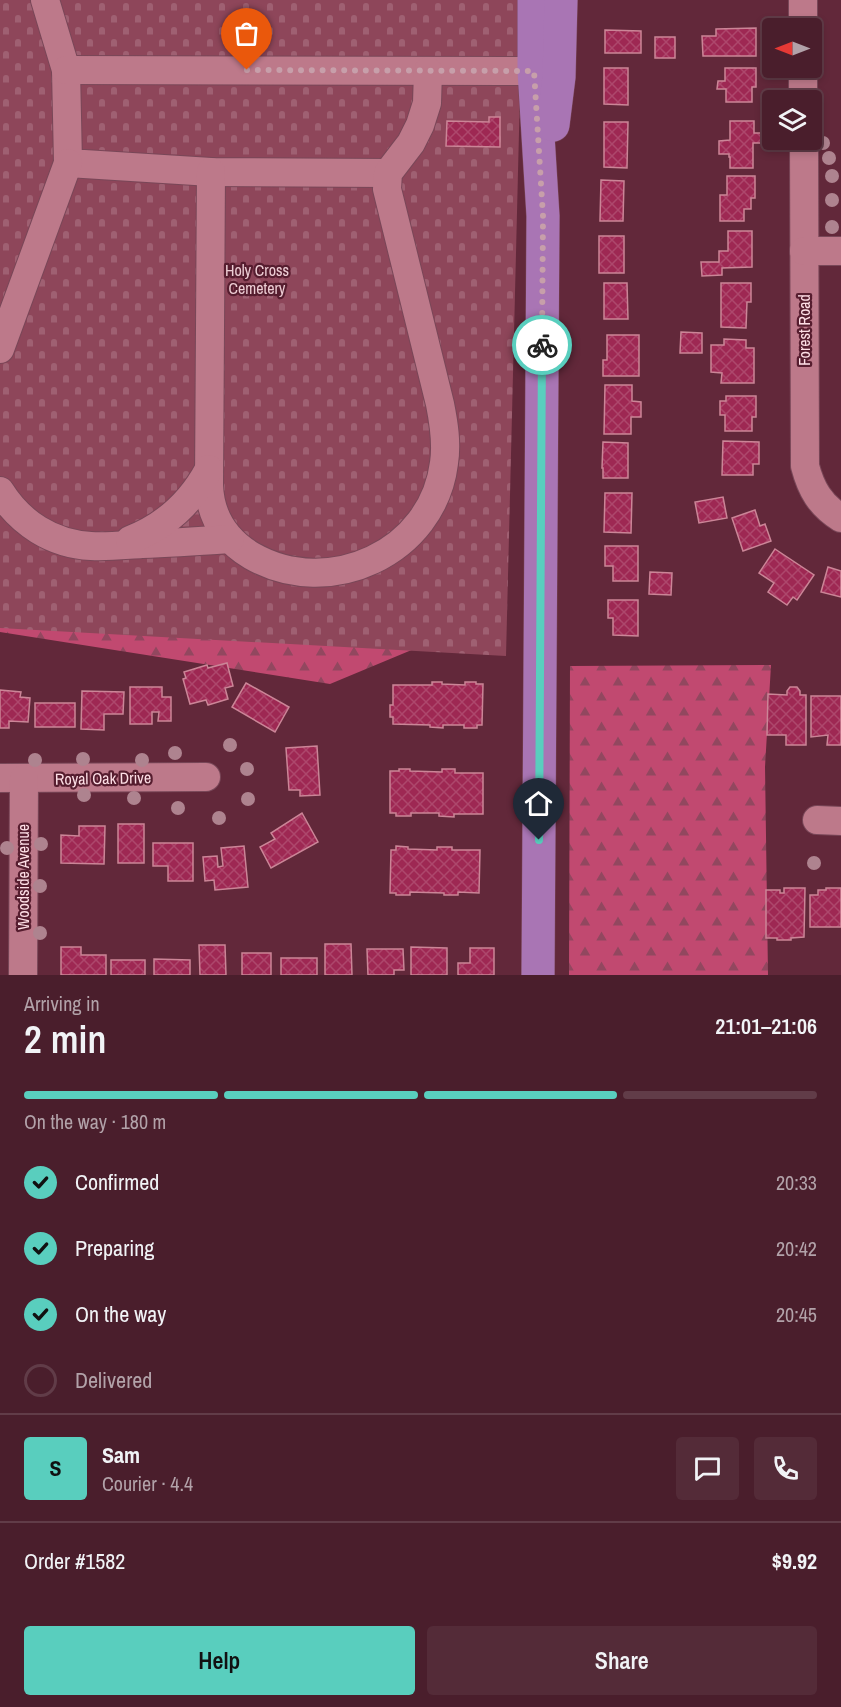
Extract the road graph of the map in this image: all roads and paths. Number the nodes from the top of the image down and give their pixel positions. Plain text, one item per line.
1 (45, 0) edge
2 (534, 0) edge
3 (561, 0) edge
4 (803, 0) edge
5 (803, 18) edge
6 (66, 70) junction
7 (428, 70) junction
8 (534, 71) junction
9 (804, 150) edge
10 (68, 163) junction
11 (211, 172) junction
12 (388, 172) junction
13 (543, 216) junction
14 (804, 251) junction
15 (841, 251) edge
16 (0, 349) edge
17 (209, 469) junction
18 (0, 490) edge
19 (837, 515) edge
20 (230, 539) junction
21 (108, 546) junction
22 (206, 777) dead end
23 (12, 779) edge
24 (23, 975) edge
25 (538, 975) edge

1 - 6 street
2 - 8 main road
3 - 13 main road
4 - 5 street
6 - 7 street
6 - 10 street
7 - 8 street
7 - 12 street
8 - 13 main road
9 - 14 street, Forest Road
10 - 11 street
10 - 16 street
11 - 12 street
11 - 17 street
12 - 20 street
13 - 25 main road
14 - 15 street
14 - 19 street, Forest Road
17 - 20 street
17 - 21 street
18 - 21 street
20 - 21 street
22 - 23 street, Royal Oak Drive
23 - 24 street, Woodside Avenue

